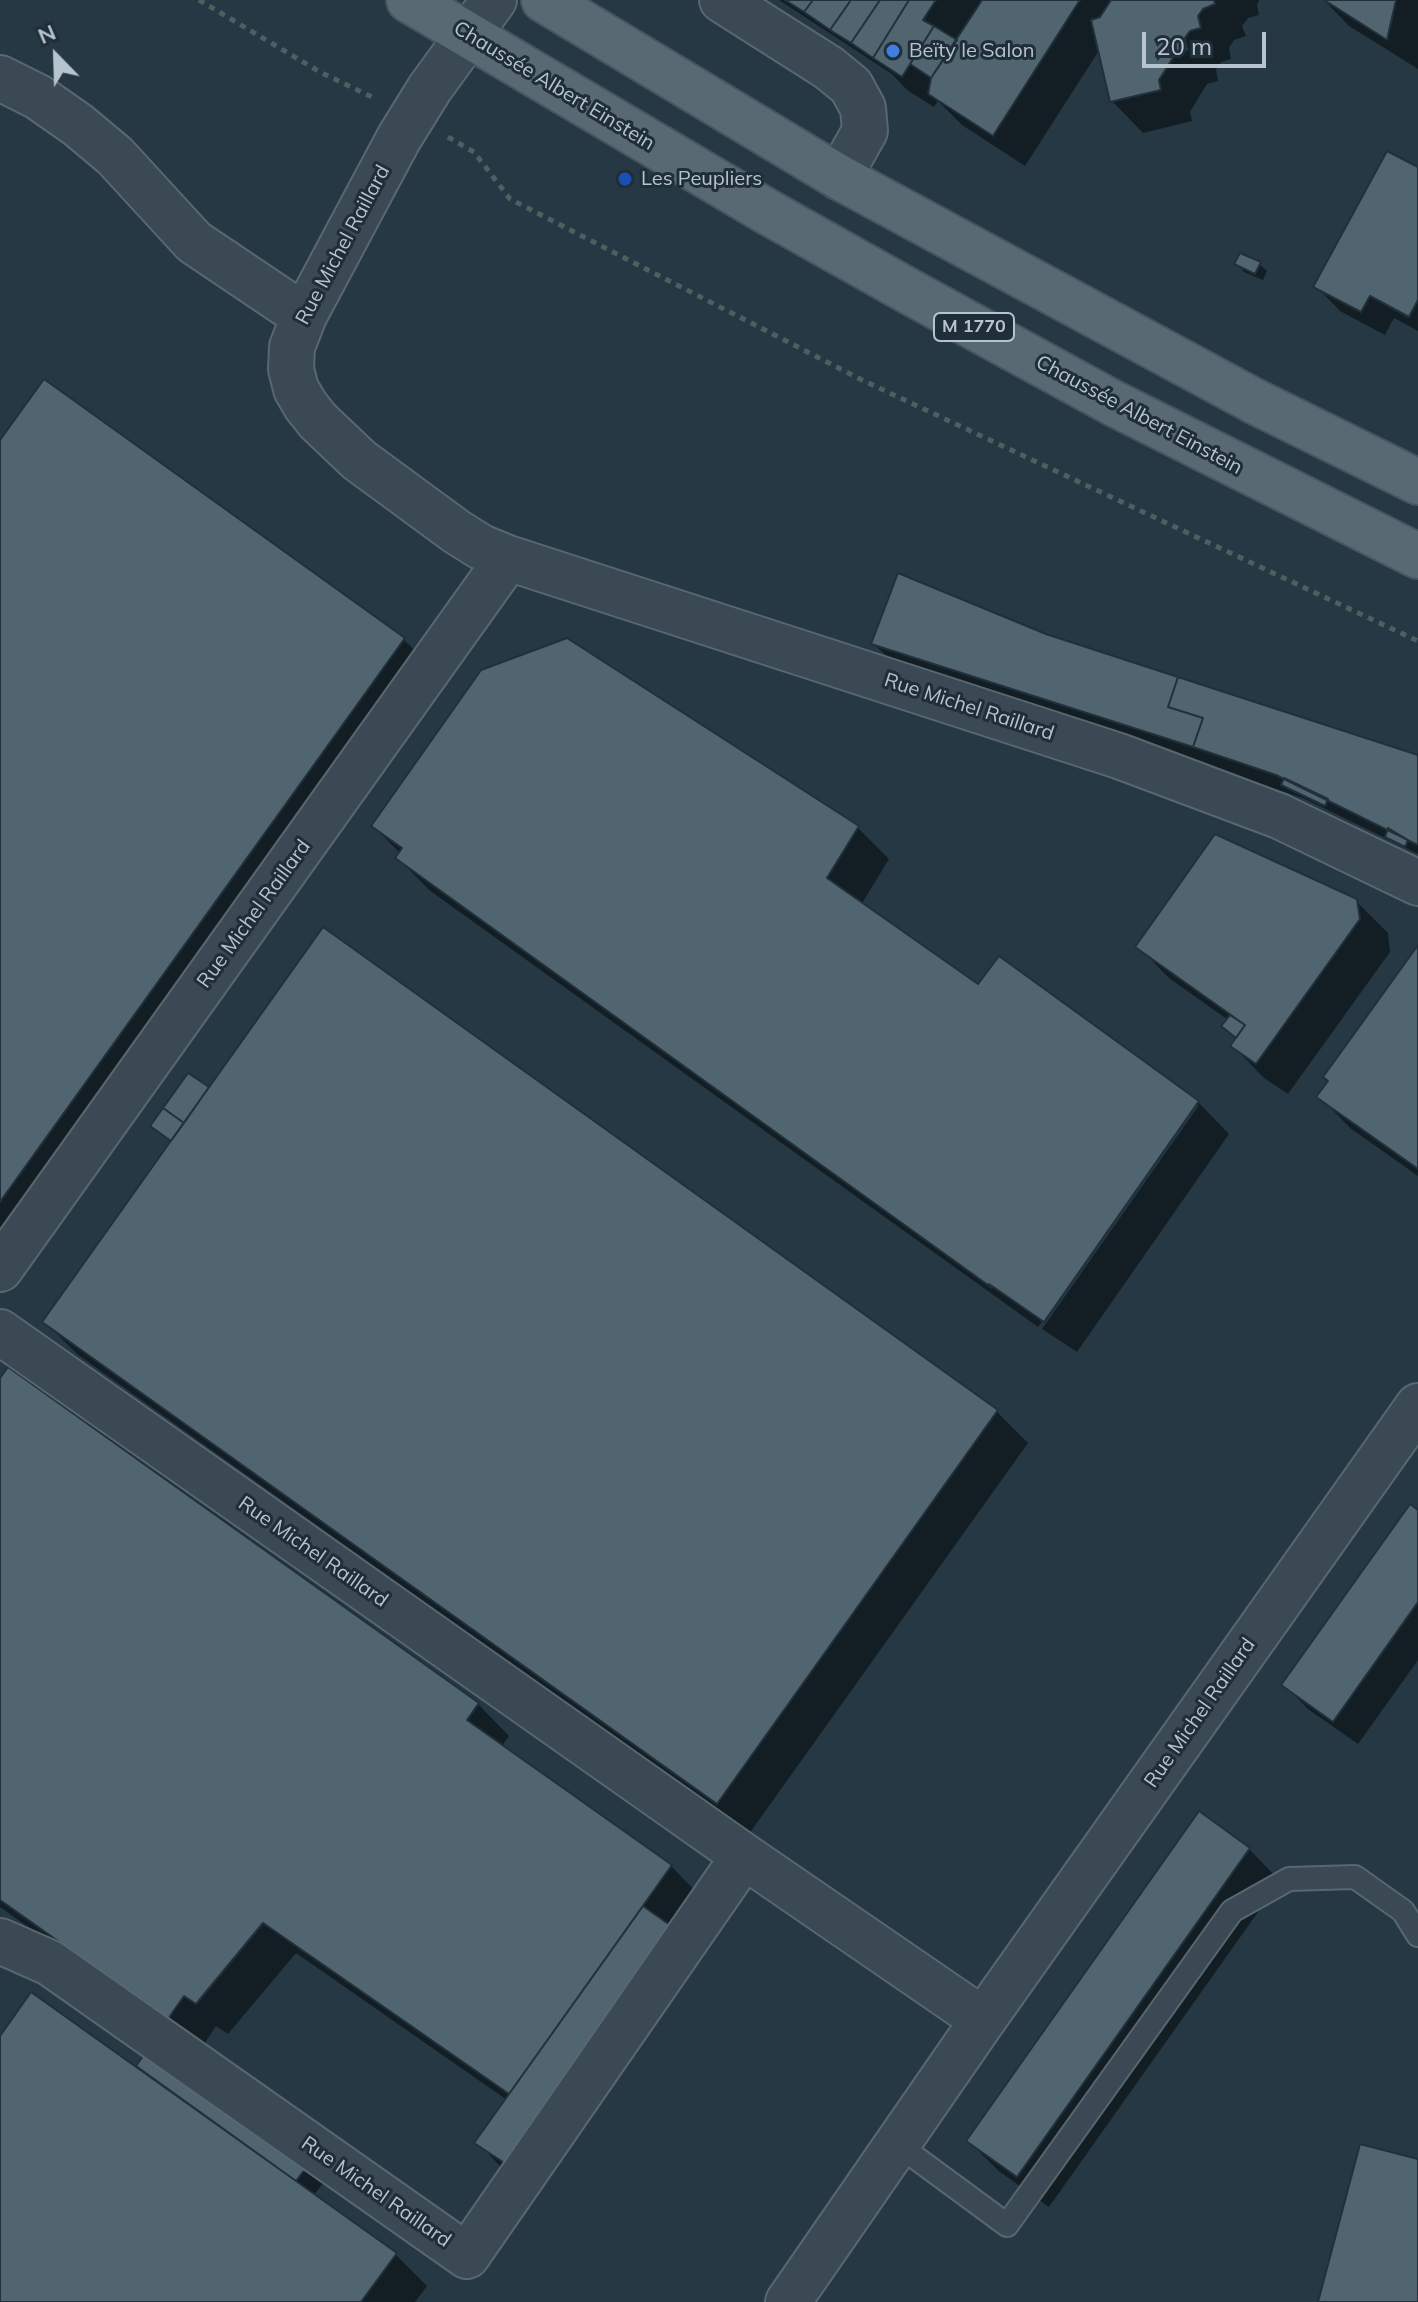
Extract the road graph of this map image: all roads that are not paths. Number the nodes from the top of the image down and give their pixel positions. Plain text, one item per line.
1 (409, 0) edge
2 (494, 0) edge
3 (544, 0) edge
4 (722, 0) edge
5 (468, 36) junction
6 (0, 78) edge
7 (839, 177) junction
8 (304, 316) junction
9 (1418, 482) edge
10 (1418, 556) edge
11 (508, 558) junction
12 (1418, 883) edge
13 (0, 1269) edge
14 (0, 1332) edge
15 (1418, 1406) edge
16 (744, 1856) junction
17 (1418, 1935) edge
18 (0, 1941) edge
19 (983, 2020) junction
20 (897, 2144) junction
21 (788, 2302) edge

1 - 5 main road, Chaussée Albert Einstein
2 - 5 street, Rue Michel Raillard
3 - 7 main road
4 - 7 street
5 - 8 street, Rue Michel Raillard
5 - 10 main road, Chaussée Albert Einstein / M 1770
6 - 8 street
7 - 9 main road
8 - 11 street, Rue Michel Raillard
11 - 12 street, Rue Michel Raillard
11 - 13 street, Rue Michel Raillard
14 - 16 street, Rue Michel Raillard
15 - 19 street, Rue Michel Raillard
16 - 18 street, Rue Michel Raillard
16 - 19 street, Rue Michel Raillard
17 - 20 lane
19 - 20 street, Rue Michel Raillard
20 - 21 street, Rue Michel Raillard

